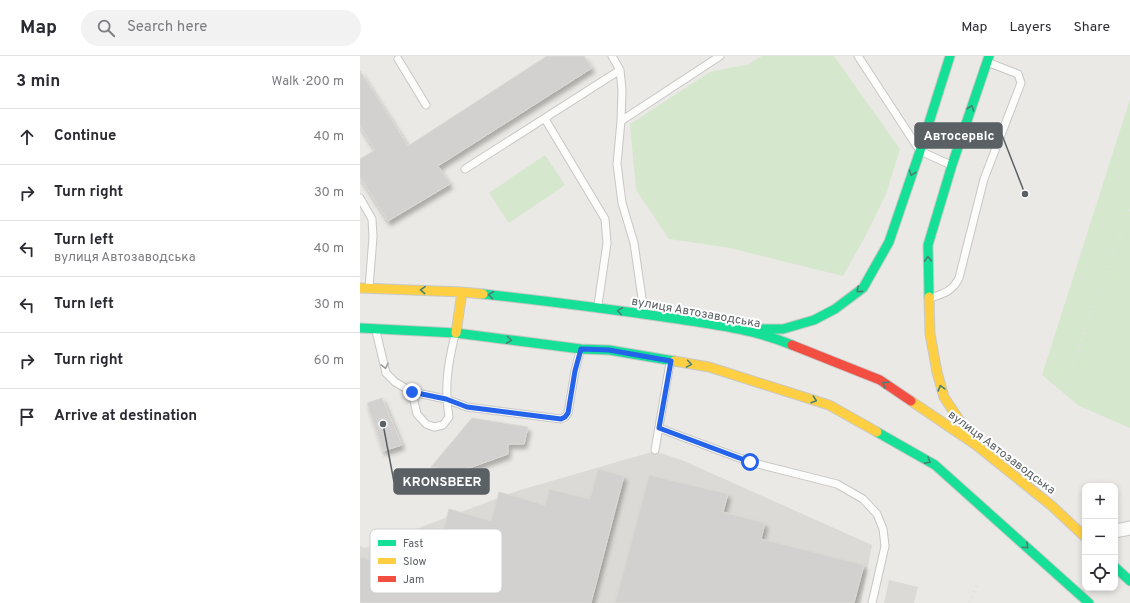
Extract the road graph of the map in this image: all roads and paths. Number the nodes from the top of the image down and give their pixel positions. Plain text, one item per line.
1 (612, 56) edge
2 (720, 56) edge
3 (858, 56) edge
4 (950, 56) edge
5 (398, 57) edge
6 (988, 59) edge
7 (620, 70) junction
8 (426, 105) dead end
9 (545, 119) junction
10 (621, 121) junction
11 (920, 151) junction
12 (952, 165) junction
13 (465, 169) dead end
14 (360, 198) edge
15 (365, 288) edge
16 (462, 292) junction
17 (929, 298) junction
18 (598, 307) junction
19 (644, 314) junction
20 (360, 328) edge
21 (376, 328) junction
22 (741, 330) junction
23 (456, 333) junction
24 (581, 349) junction
25 (671, 361) junction
26 (412, 392) junction
27 (446, 399) junction
28 (659, 428) junction
29 (976, 445) junction
30 (655, 450) dead end
31 (1052, 506) junction
32 (1082, 523) edge
33 (1130, 528) edge
34 (1118, 531) edge
35 (1082, 534) edge
36 (1118, 570) edge
37 (1064, 580) junction
38 (1130, 581) edge
39 (872, 603) edge
40 (1080, 603) edge
41 (1089, 603) edge

1 - 7 lane
2 - 10 lane
3 - 11 lane
4 - 11 main road
5 - 8 lane
12 -> 6 main road
6 - 17 lane
7 - 9 lane
7 - 10 lane
9 - 13 lane
9 - 18 lane
10 - 19 lane
11 - 12 lane
11 -> 22 main road
17 -> 12 main road
14 - 15 lane
16 -> 15 main road, вулиця Автозаводська
18 -> 16 main road, вулиця Автозаводська
16 - 23 main road
29 -> 17 main road
19 -> 18 main road, вулиця Автозаводська
19 - 22 main road, вулиця Автозаводська
20 - 21 main road
21 - 23 main road
21 -> 26 lane
29 -> 22 main road, вулиця Автозаводська
23 -> 24 main road
23 - 27 lane
24 - 25 main road
24 - 27 lane
25 - 28 lane
25 -> 37 main road
26 - 27 lane
26 - 27 lane
28 - 30 lane
28 - 39 lane
29 - 31 main road, вулиця Автозаводська
31 - 32 street
31 - 35 main road, вулиця Автозаводська
33 - 34 street
36 - 38 main road
37 - 40 main road
37 - 41 main road

